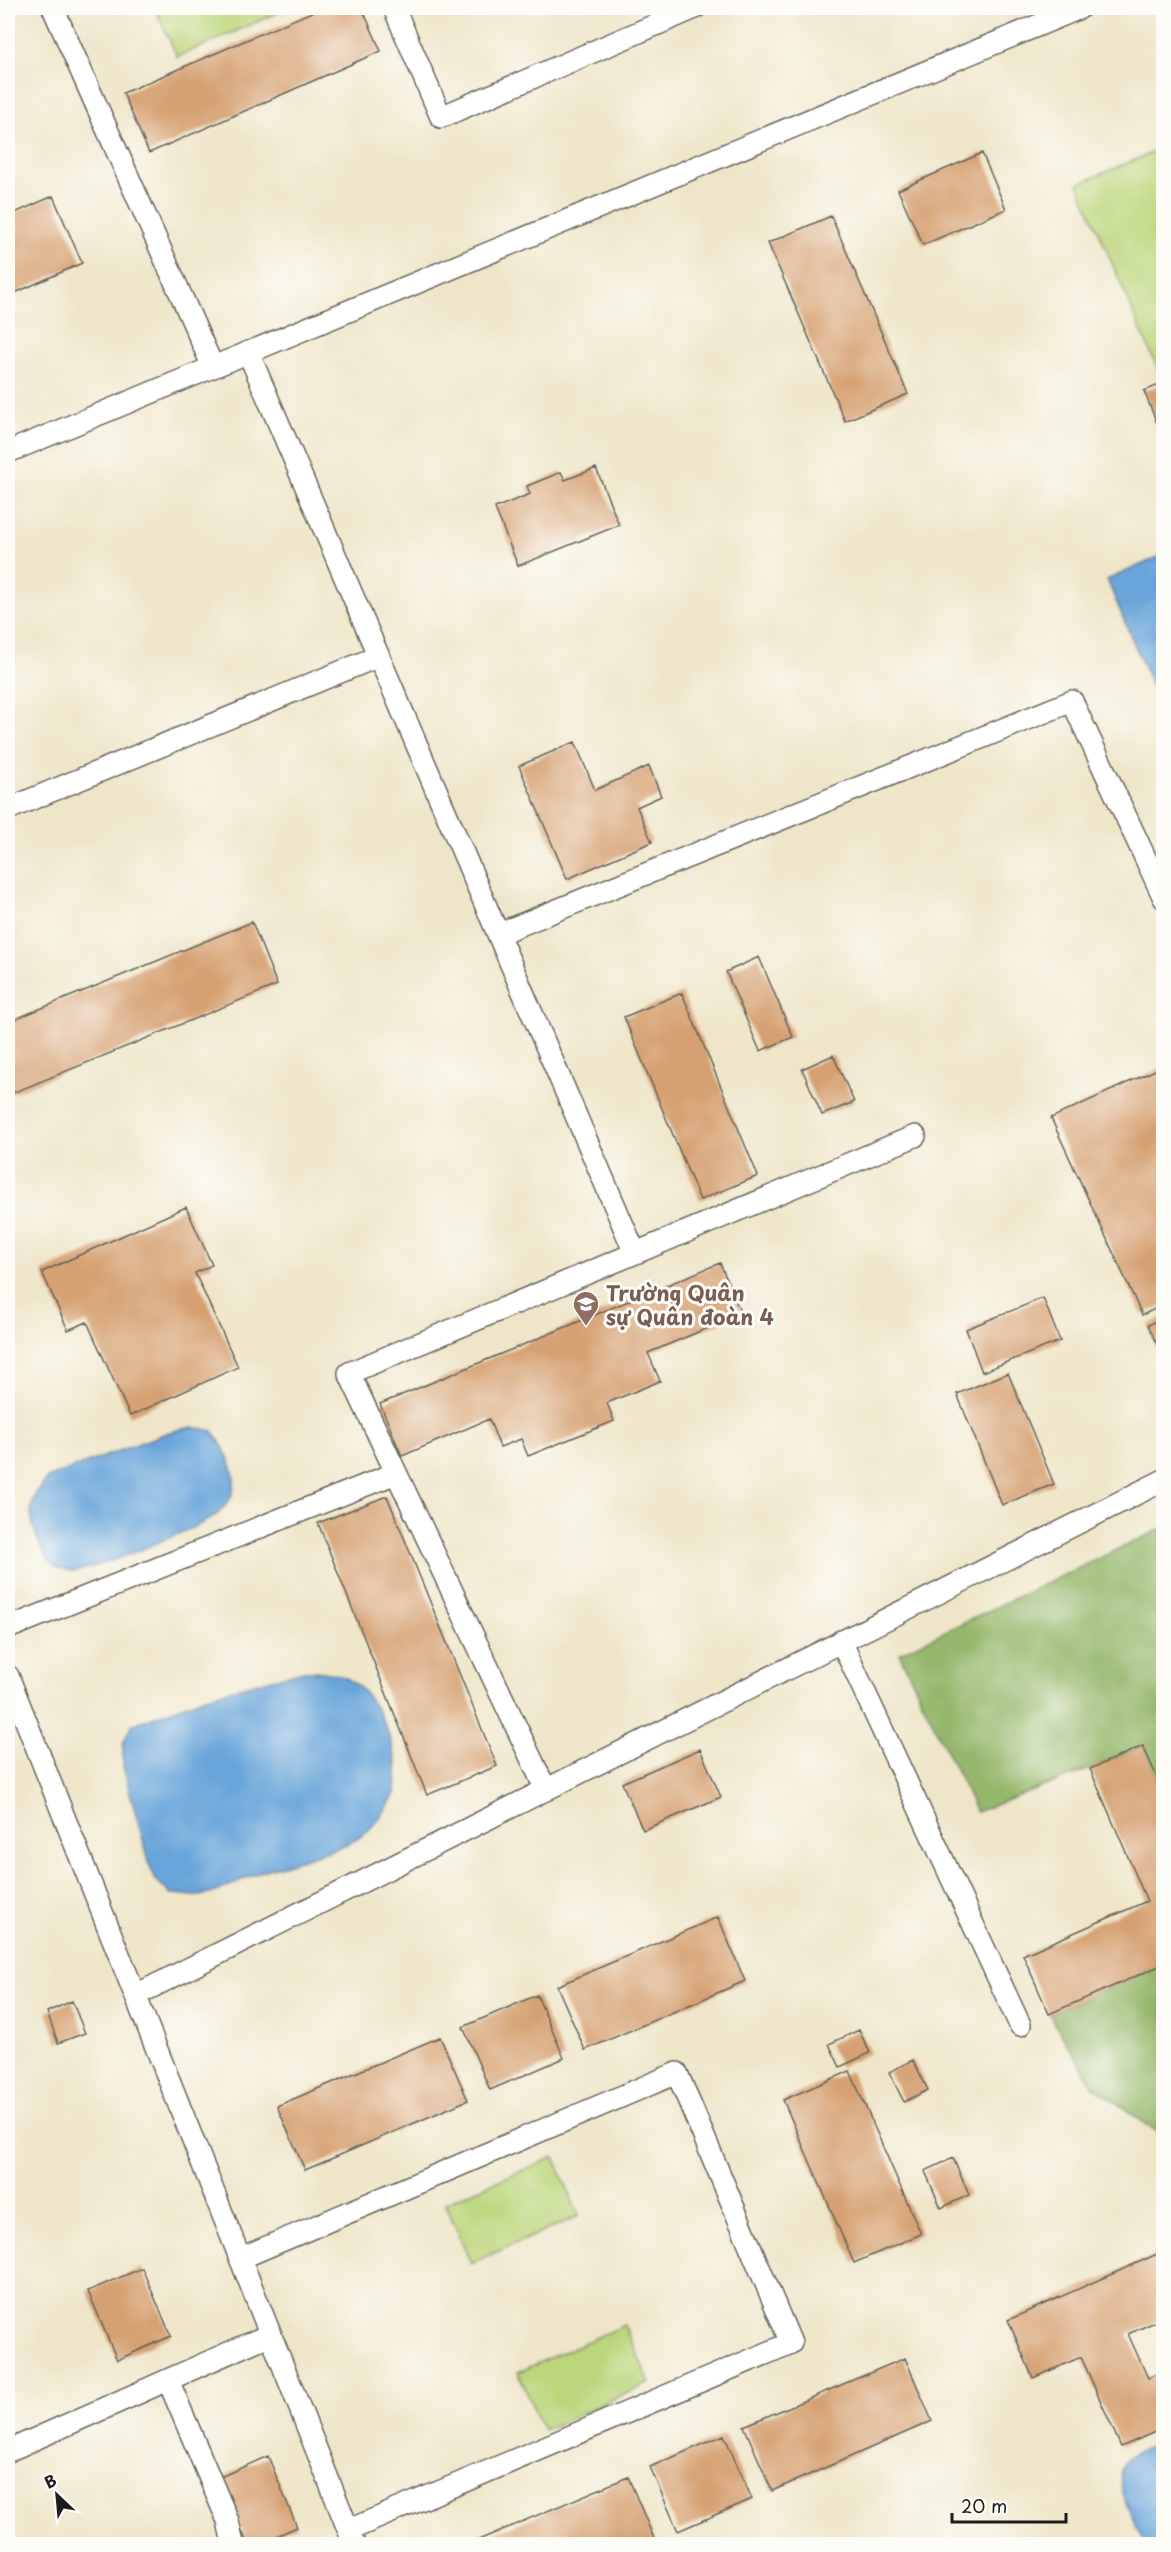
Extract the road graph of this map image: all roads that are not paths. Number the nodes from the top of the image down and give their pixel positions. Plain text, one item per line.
1 (53, 8) edge
2 (394, 8) edge
3 (695, 8) edge
4 (1080, 8) edge
5 (248, 352) junction
6 (213, 367) junction
7 (8, 452) edge
8 (379, 656) junction
9 (8, 809) edge
10 (1163, 895) edge
11 (498, 934) junction
12 (915, 1136) dead end
13 (635, 1253) junction
14 (396, 1473) junction
15 (1164, 1480) edge
16 (8, 1628) edge
17 (841, 1641) junction
18 (8, 1676) edge
19 (546, 1790) junction
20 (136, 1995) junction
21 (1020, 2025) dead end
22 (241, 2258) junction
23 (271, 2334) junction
24 (168, 2380) junction
25 (8, 2451) edge
26 (351, 2537) edge
27 (233, 2544) edge

1 - 6 lane
2 - 3 lane
4 - 5 lane
5 - 6 lane
5 - 8 lane
6 - 7 lane
8 - 9 lane
8 - 11 lane
10 - 11 lane
11 - 13 lane
12 - 13 lane
13 - 14 lane
14 - 16 lane
14 - 19 lane
15 - 17 lane
17 - 19 lane
17 - 21 lane
18 - 20 lane
19 - 20 lane
20 - 22 lane
22 - 23 lane
22 - 26 lane
23 - 24 lane
23 - 26 lane
24 - 25 lane
24 - 27 lane

